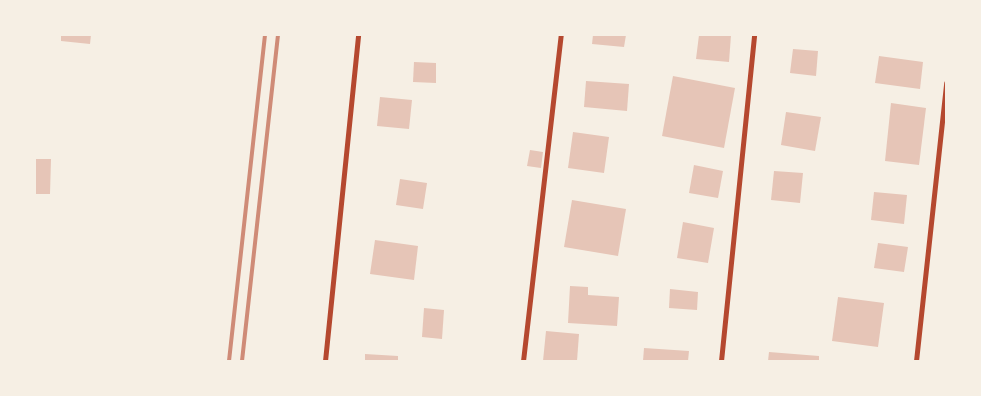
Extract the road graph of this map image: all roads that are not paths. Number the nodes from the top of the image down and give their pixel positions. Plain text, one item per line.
1 (358, 35) edge
2 (561, 35) edge
3 (754, 35) edge
4 (946, 83) edge
5 (325, 361) edge
6 (523, 361) edge
7 (722, 361) edge
8 (916, 361) edge

1 - 5 street
2 - 6 street
3 - 7 street
4 - 8 street

